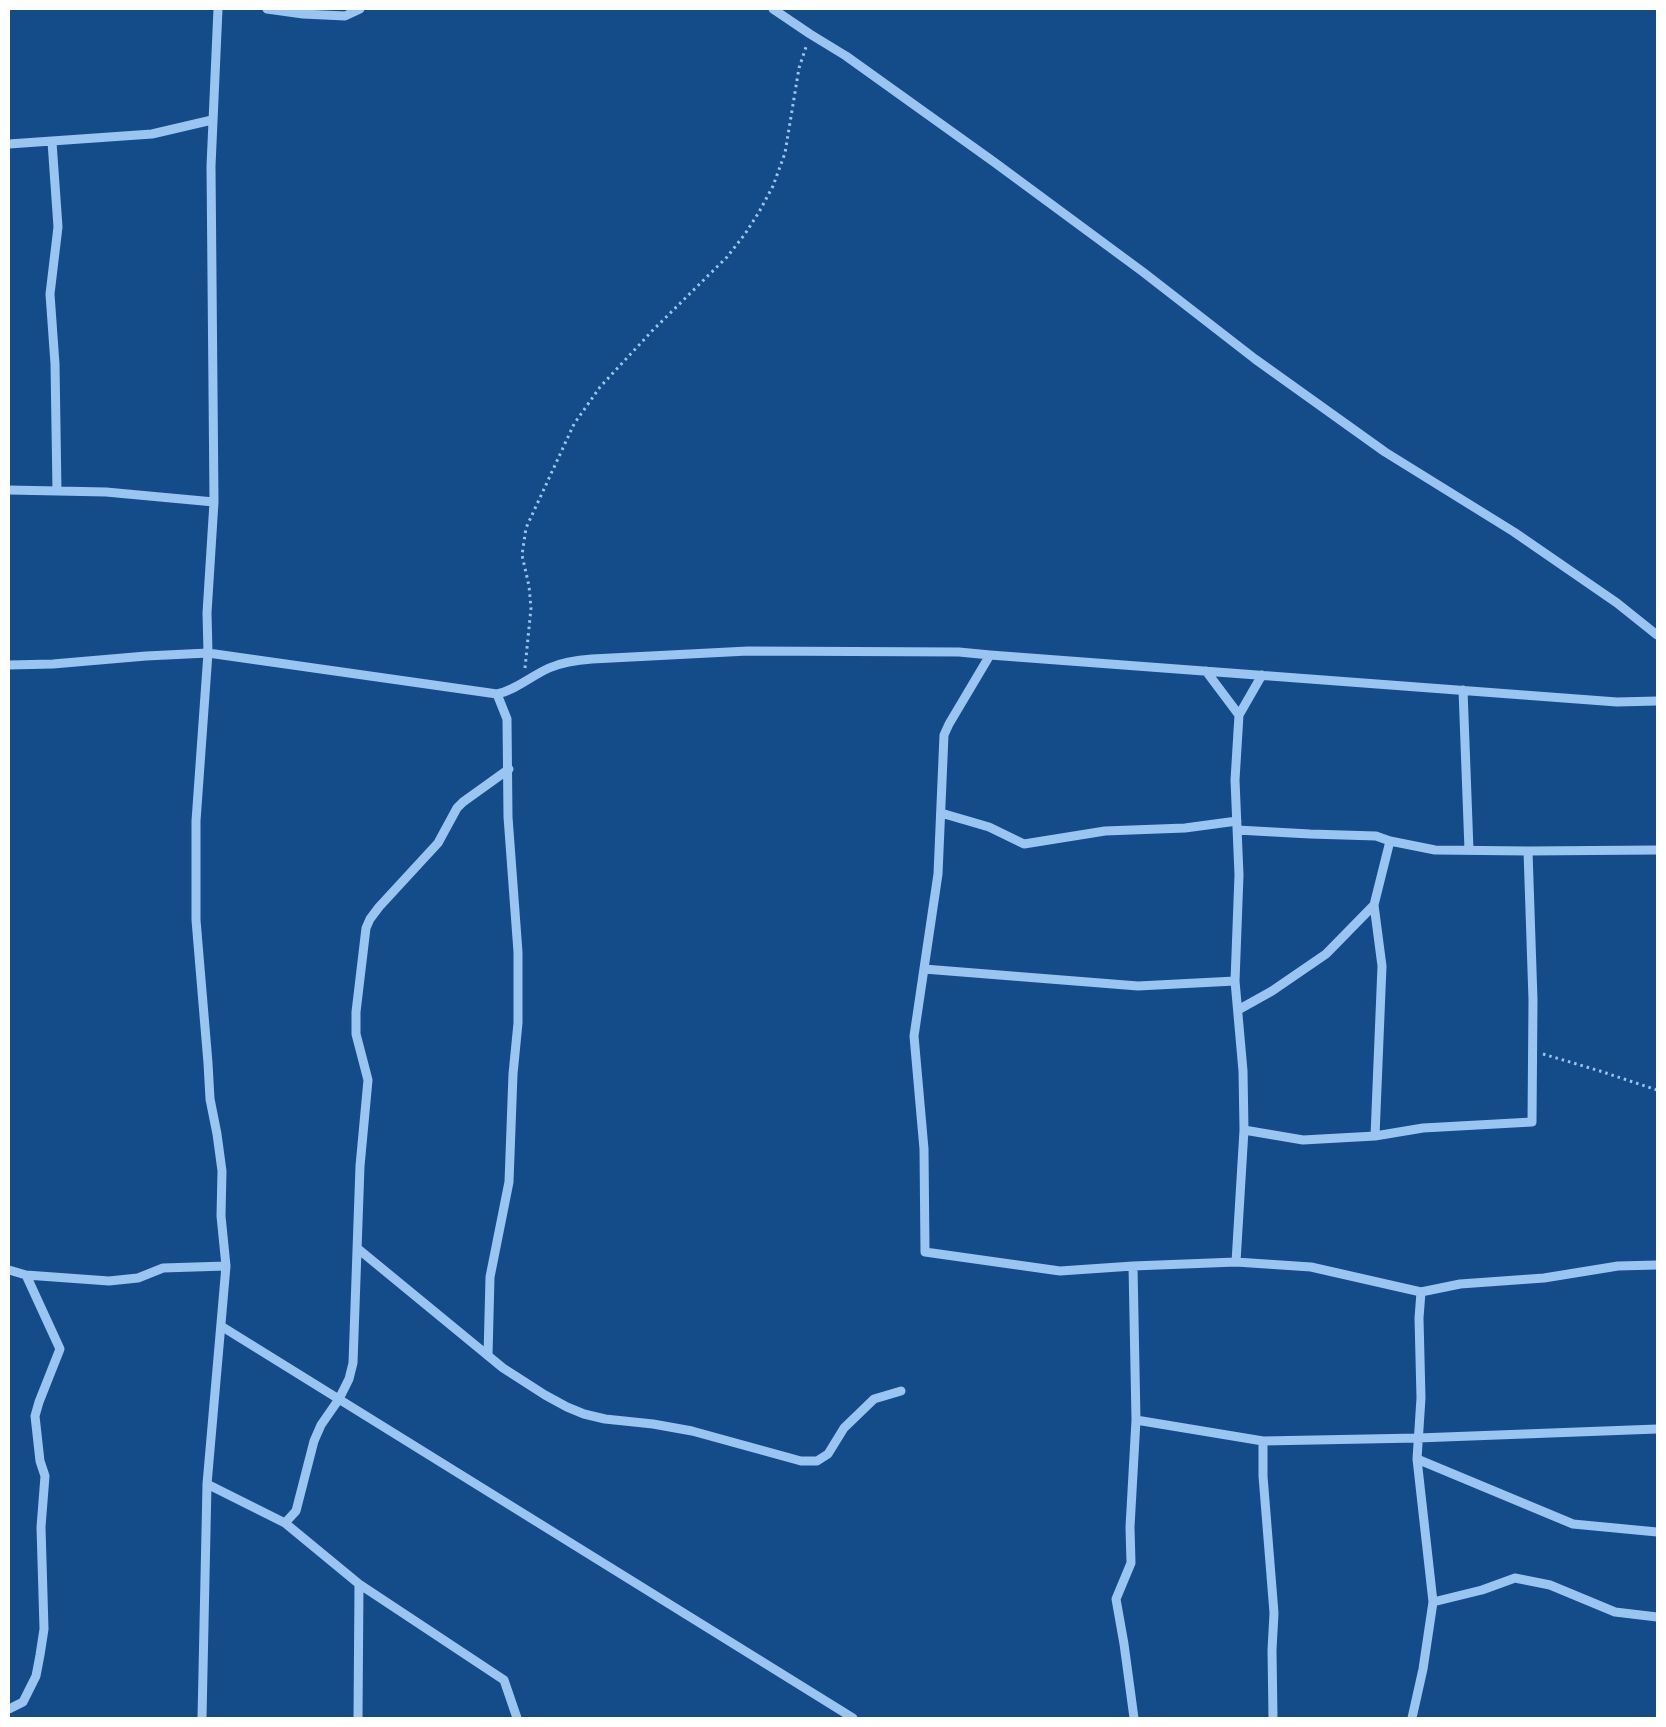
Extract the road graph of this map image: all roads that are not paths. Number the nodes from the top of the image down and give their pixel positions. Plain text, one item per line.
1 (218, 9) edge
2 (267, 9) edge
3 (360, 9) edge
4 (773, 9) edge
5 (212, 120) junction
6 (52, 142) junction
7 (9, 144) edge
8 (9, 490) edge
9 (57, 491) junction
10 (214, 502) junction
11 (1657, 635) edge
12 (208, 653) junction
13 (990, 656) junction
14 (9, 665) edge
15 (1206, 671) junction
16 (1262, 675) junction
17 (1463, 690) junction
18 (497, 694) junction
19 (1657, 701) edge
20 (1239, 715) junction
21 (509, 769) junction
22 (941, 813) junction
23 (1237, 825) junction
24 (1390, 841) junction
25 (1469, 850) junction
26 (1657, 850) edge
27 (1528, 851) junction
28 (1374, 905) junction
29 (924, 969) junction
30 (1235, 982) junction
31 (1238, 1010) junction
32 (1244, 1130) junction
33 (1374, 1136) junction
34 (357, 1248) junction
35 (1236, 1262) junction
36 (1657, 1265) edge
37 (226, 1266) junction
38 (1133, 1266) junction
39 (9, 1270) edge
40 (26, 1275) junction
41 (1421, 1292) junction
42 (221, 1326) junction
43 (488, 1356) junction
44 (901, 1391) dead end
45 (339, 1399) junction
46 (1136, 1420) junction
47 (1657, 1429) edge
48 (1418, 1438) junction
49 (1263, 1441) junction
50 (1417, 1459) junction
51 (207, 1484) junction
52 (285, 1523) junction
53 (1657, 1532) edge
54 (359, 1584) junction
55 (1433, 1602) junction
56 (1657, 1617) edge
57 (9, 1709) edge
58 (202, 1718) edge
59 (358, 1718) edge
60 (516, 1718) edge
61 (853, 1718) edge
62 (1134, 1718) edge
63 (1272, 1718) edge
64 (1412, 1718) edge

1 - 5 street
2 - 3 street
4 - 11 street
5 - 6 street
5 - 10 street
6 - 7 street
6 - 9 street
8 - 9 street
9 - 10 street
10 - 12 street
12 - 14 street
12 - 18 street
12 - 37 street
13 - 15 street
13 - 18 street
13 - 22 street
15 - 16 street
15 - 20 street
16 - 17 street
16 - 20 street
17 - 19 street
17 - 25 street
18 - 21 street
20 - 23 street
21 - 34 street
21 - 43 street
22 - 23 street
22 - 29 street
23 - 24 street
23 - 30 street
24 - 25 street
24 - 28 street
25 - 27 street
26 - 27 street
27 - 33 street
28 - 31 street
28 - 33 street
29 - 30 street
29 - 38 street
30 - 31 street
31 - 32 street
32 - 33 street
32 - 35 street
34 - 43 street
34 - 45 street
35 - 38 street
35 - 41 street
36 - 41 street
37 - 40 street
37 - 42 street
38 - 46 street
39 - 40 street
40 - 57 street
41 - 48 street
42 - 45 street
42 - 51 street
43 - 44 street
45 - 52 street
45 - 61 street
46 - 49 street
46 - 62 street
47 - 48 street
48 - 49 street
48 - 50 street
49 - 63 street
50 - 53 street
50 - 55 street
51 - 52 street
51 - 58 street
52 - 54 street
54 - 59 street
54 - 60 street
55 - 56 street
55 - 64 street

